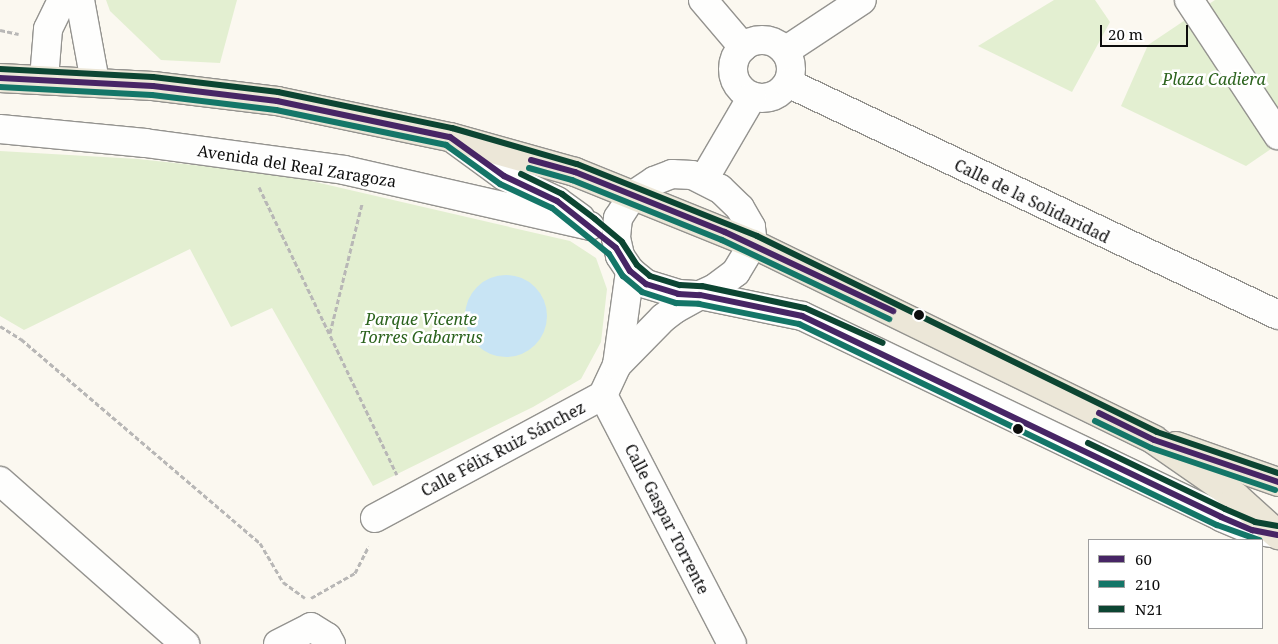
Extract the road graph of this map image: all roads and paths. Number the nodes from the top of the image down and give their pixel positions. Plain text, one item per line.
1 (62, 0) edge
2 (80, 0) edge
3 (703, 0) edge
4 (862, 0) edge
5 (1189, 0) edge
6 (743, 47) junction
7 (785, 51) junction
8 (0, 78) edge
9 (44, 79) junction
10 (95, 82) junction
11 (788, 82) junction
12 (752, 96) junction
13 (0, 129) edge
14 (1278, 135) edge
15 (450, 137) junction
16 (244, 156) junction
17 (370, 175) junction
18 (704, 179) junction
19 (632, 195) junction
20 (590, 226) junction
21 (753, 244) junction
22 (616, 248) junction
23 (630, 271) junction
24 (700, 295) junction
25 (1278, 315) edge
26 (0, 326) edge
27 (329, 334) junction
28 (617, 365) junction
29 (603, 395) junction
30 (1154, 440) junction
31 (0, 481) edge
32 (1278, 482) edge
33 (409, 500) junction
34 (375, 518) joint
35 (1277, 534) edge
36 (310, 599) junction
37 (321, 636) edge
38 (185, 644) edge
39 (278, 644) edge
40 (732, 644) edge

1 - 9 street
2 - 10 street
3 - 6 street
4 - 7 street
5 - 14 street
6 - 7 street
6 - 12 street
7 - 11 street
8 - 9 main road, Avenida del Real Zaragoza
9 - 10 main road, Avenida del Real Zaragoza
10 - 15 main road, Avenida del Real Zaragoza
11 - 12 street
11 - 25 street, Calle de la Solidaridad
12 - 18 street
13 - 16 street, Avenida del Real Zaragoza
15 - 19 main road, Avenida del Real Zaragoza
15 - 20 street, Avenida del Real Zaragoza
16 - 17 street, Avenida del Real Zaragoza
16 - 27 path
17 - 20 street, Avenida del Real Zaragoza
17 - 27 path
18 - 19 street
18 - 21 street
19 - 21 main road, Avenida del Real Zaragoza
19 - 22 street
20 - 22 street, Avenida del Real Zaragoza
21 - 24 street
21 - 30 main road, Avenida del Real Zaragoza
22 - 23 street, Avenida del Real Zaragoza
23 - 24 street, Avenida del Real Zaragoza
23 - 28 street, Calle Félix Ruiz Sánchez
24 - 28 street, Calle Félix Ruiz Sánchez
24 - 35 street, Avenida del Real Zaragoza
26 - 36 path
27 - 33 path
28 - 29 street, Calle Félix Ruiz Sánchez
29 - 33 street, Calle Félix Ruiz Sánchez
29 - 40 street, Calle Gaspar Torrente
30 - 32 main road, Avenida del Real Zaragoza
30 - 35 main road, Avenida del Real Zaragoza
31 - 38 street
33 - 34 street, Calle Félix Ruiz Sánchez
34 - 36 path
36 - 37 path
37 - 39 street

